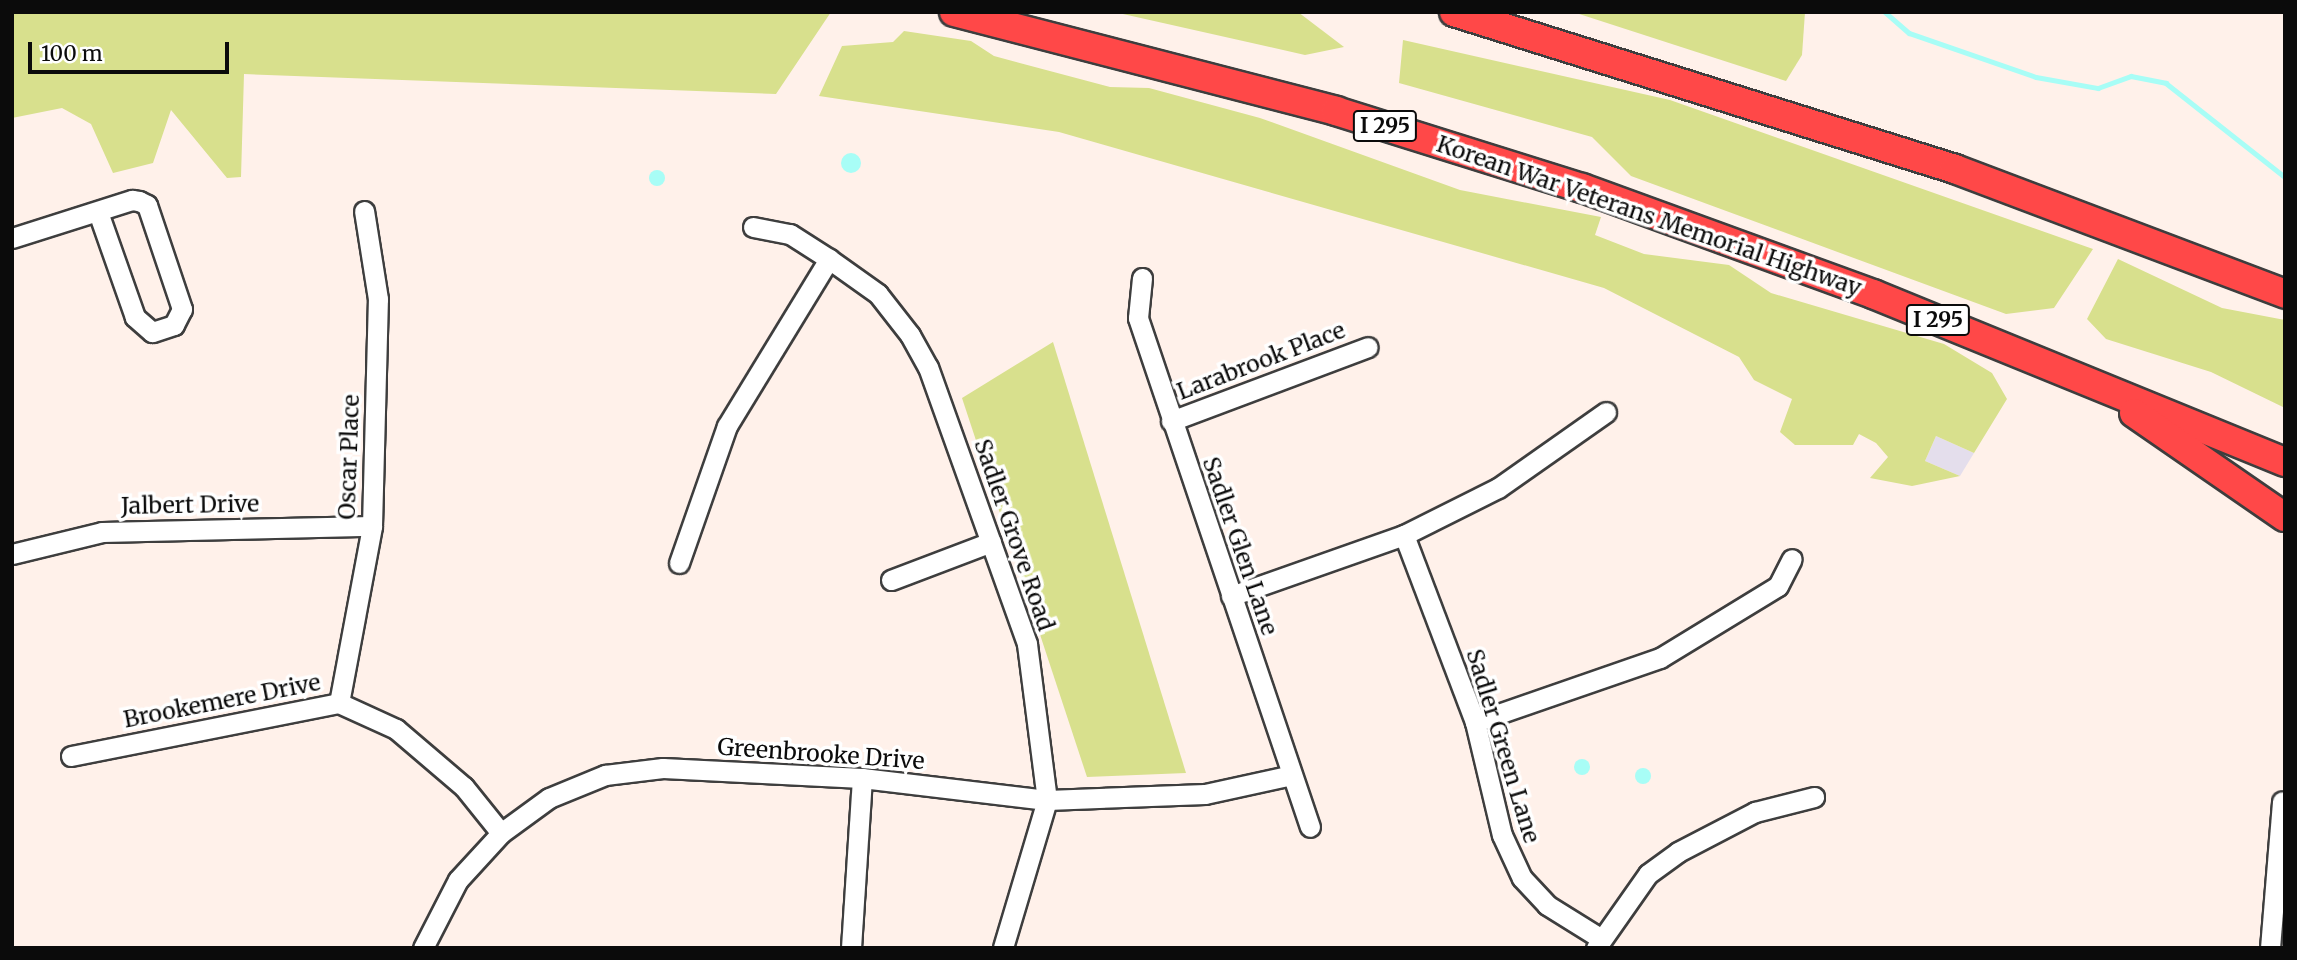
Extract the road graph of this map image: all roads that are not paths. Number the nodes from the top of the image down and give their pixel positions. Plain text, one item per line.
1 (954, 12) edge
2 (1454, 12) edge
3 (97, 212) junction
4 (364, 212) dead end
5 (753, 227) dead end
6 (12, 238) edge
7 (829, 259) junction
8 (1142, 278) dead end
9 (2285, 294) edge
10 (1368, 347) dead end
11 (2069, 372) junction
12 (1606, 412) dead end
13 (1171, 421) junction
14 (2285, 462) edge
15 (2285, 517) edge
16 (372, 526) junction
17 (1404, 535) junction
18 (991, 542) junction
19 (12, 553) edge
20 (1792, 559) dead end
21 (679, 563) dead end
22 (891, 580) dead end
23 (1231, 596) junction
24 (339, 703) junction
25 (1475, 722) junction
26 (71, 756) dead end
27 (1292, 775) junction
28 (862, 778) junction
29 (1814, 797) dead end
30 (1047, 800) junction
31 (2282, 802) dead end
32 (1310, 827) dead end
33 (501, 833) junction
34 (2280, 891) edge
35 (1598, 943) edge
36 (422, 948) edge
37 (851, 948) edge
38 (1003, 948) edge
39 (2270, 948) edge

1 - 11 highway, Korean War Veterans Memorial Highway / I 295
2 - 9 highway
3 - 3 street
3 - 6 street
4 - 16 street, Oscar Place
5 - 7 street, Sadler Grove Road
7 - 18 street, Sadler Grove Road
7 - 21 street
8 - 13 street, Sadler Glen Lane
10 - 13 street, Larabrook Place
11 - 14 highway, Korean War Veterans Memorial Highway / I 295
11 - 15 highway
12 - 17 street
13 - 23 street, Sadler Glen Lane
16 - 19 street, Jalbert Drive
16 - 24 street, Oscar Place
17 - 23 street
17 - 25 street, Sadler Green Lane
18 - 22 street
18 - 30 street, Sadler Grove Road
20 - 25 street
23 - 27 street, Sadler Glen Lane
24 - 26 street, Brookemere Drive
24 - 33 street, Brookemere Drive
25 - 35 street, Sadler Green Lane
27 - 30 street, Greenbrooke Drive
27 - 32 street, Sadler Glen Lane
28 - 30 street, Greenbrooke Drive
28 - 33 street, Greenbrooke Drive
28 - 37 street
29 - 35 street
30 - 38 street, Sadler Grove Road
31 - 34 street
33 - 36 street, Greenbrooke Drive
34 - 39 street

